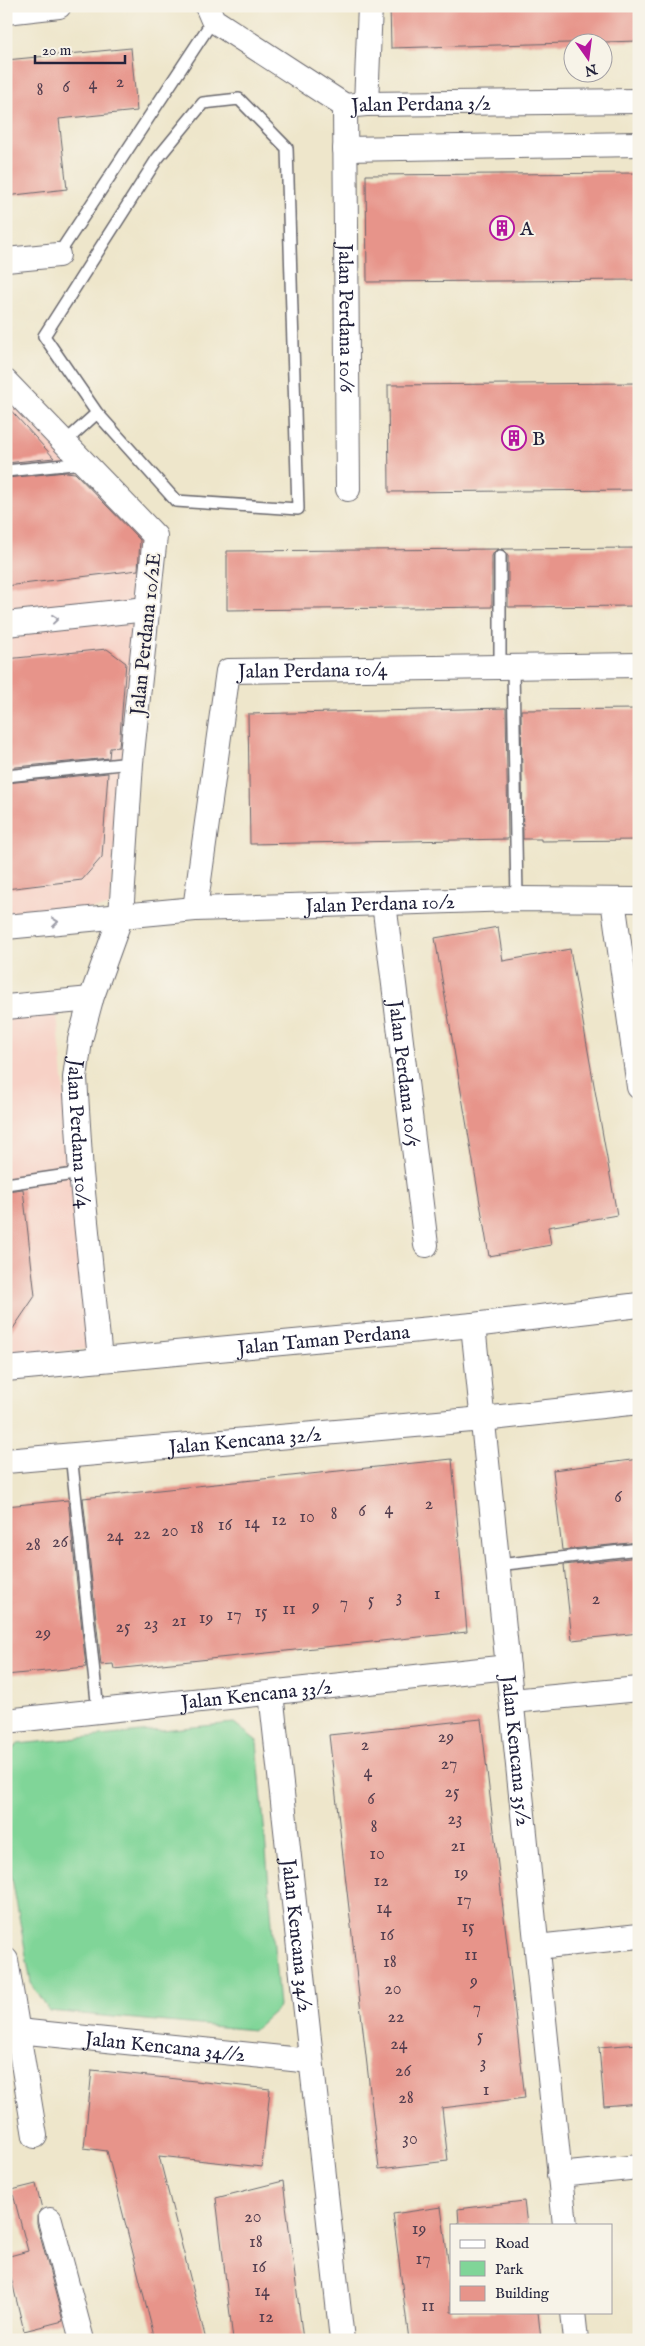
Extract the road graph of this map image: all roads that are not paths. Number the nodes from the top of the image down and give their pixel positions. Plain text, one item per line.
1 (59, 6) edge
2 (370, 6) edge
3 (6, 12) edge
4 (210, 13) edge
5 (639, 101) edge
6 (356, 105) junction
7 (639, 144) edge
8 (345, 149) junction
9 (58, 255) joint
10 (6, 260) edge
11 (6, 382) edge
12 (96, 413) junction
13 (65, 442) junction
14 (85, 463) junction
15 (6, 471) edge
16 (348, 489) dead end
17 (500, 556) dead end
18 (147, 609) junction
19 (6, 624) edge
20 (639, 665) edge
21 (506, 667) junction
22 (131, 763) junction
23 (6, 776) edge
24 (518, 899) junction
25 (613, 900) junction
26 (639, 900) edge
27 (384, 903) junction
28 (195, 909) junction
29 (122, 916) junction
30 (6, 927) edge
31 (91, 998) junction
32 (6, 1007) edge
33 (639, 1087) edge
34 (81, 1173) junction
35 (6, 1184) edge
36 (426, 1245) dead end
37 (639, 1305) edge
38 (474, 1325) junction
39 (100, 1360) junction
40 (6, 1369) edge
41 (639, 1402) edge
42 (484, 1419) junction
43 (71, 1454) junction
44 (6, 1461) edge
45 (639, 1549) edge
46 (498, 1565) junction
47 (508, 1667) junction
48 (639, 1689) edge
49 (272, 1693) junction
50 (512, 1701) junction
51 (98, 1711) junction
52 (6, 1722) edge
53 (639, 1936) edge
54 (536, 1947) junction
55 (6, 1960) edge
56 (18, 2031) junction
57 (311, 2061) junction
58 (35, 2136) dead end
59 (639, 2167) edge
60 (560, 2175) junction
61 (50, 2220) dead end
62 (564, 2224) edge
63 (574, 2314) edge
64 (82, 2340) edge
65 (342, 2340) edge
66 (576, 2340) edge

1 - 3 street
2 - 6 street, Jalan Perdana 10/6
4 - 6 street, Jalan Perdana 3/2
4 - 9 lane
5 - 6 street, Jalan Perdana 3/2
6 - 8 street, Jalan Perdana 10/6
7 - 8 street
8 - 16 street, Jalan Perdana 10/6
9 - 10 street
11 - 13 street, Jalan Perdana 10/2E
12 - 12 lane
12 - 13 lane
13 - 14 street, Jalan Perdana 10/2E
14 - 15 lane
14 - 18 street, Jalan Perdana 10/2E
17 - 21 lane
19 -> 18 street
18 - 22 street, Jalan Perdana 10/2E
20 - 21 street, Jalan Perdana 10/4
21 - 24 lane
21 - 28 street, Jalan Perdana 10/4
22 - 23 lane
22 - 29 street, Jalan Perdana 10/2E
24 - 25 street, Jalan Perdana 10/2
24 - 27 street, Jalan Perdana 10/2
25 - 26 street, Jalan Perdana 10/2
25 - 33 street
27 - 28 street, Jalan Perdana 10/2
27 - 36 street, Jalan Perdana 10/5
28 - 29 street, Jalan Perdana 10/2
30 -> 29 street, Jalan Perdana 10/2
29 - 31 street, Jalan Perdana 10/4
31 - 32 street
31 - 34 street, Jalan Perdana 10/4
34 - 35 lane
34 - 39 street, Jalan Perdana 10/4
37 - 38 street, Jalan Taman Perdana
38 - 39 street, Jalan Taman Perdana
38 - 42 street, Jalan Kencana 35/2
39 - 40 street, Jalan Taman Perdana
41 - 42 street, Jalan Kencana 32/2
42 - 43 street, Jalan Kencana 32/2
42 - 46 street, Jalan Kencana 35/2
43 - 44 street, Jalan Kencana 32/2
43 - 51 lane
45 - 46 lane
46 - 47 street, Jalan Kencana 35/2
47 - 49 street, Jalan Kencana 33/2
47 - 50 street, Jalan Kencana 35/2
48 - 50 street
49 - 51 street, Jalan Kencana 33/2
49 - 57 street, Jalan Kencana 34/2
50 - 54 street, Jalan Kencana 35/2
51 - 52 street, Jalan Kencana 33/2
53 - 54 street
54 - 60 street, Jalan Kencana 35/2
55 - 56 street
56 - 57 street, Jalan Kencana 34//2
56 - 58 street
57 - 65 street, Jalan Kencana 34/2
59 - 60 street
60 - 62 street, Jalan Kencana 35/2
61 - 64 street
63 - 66 street

